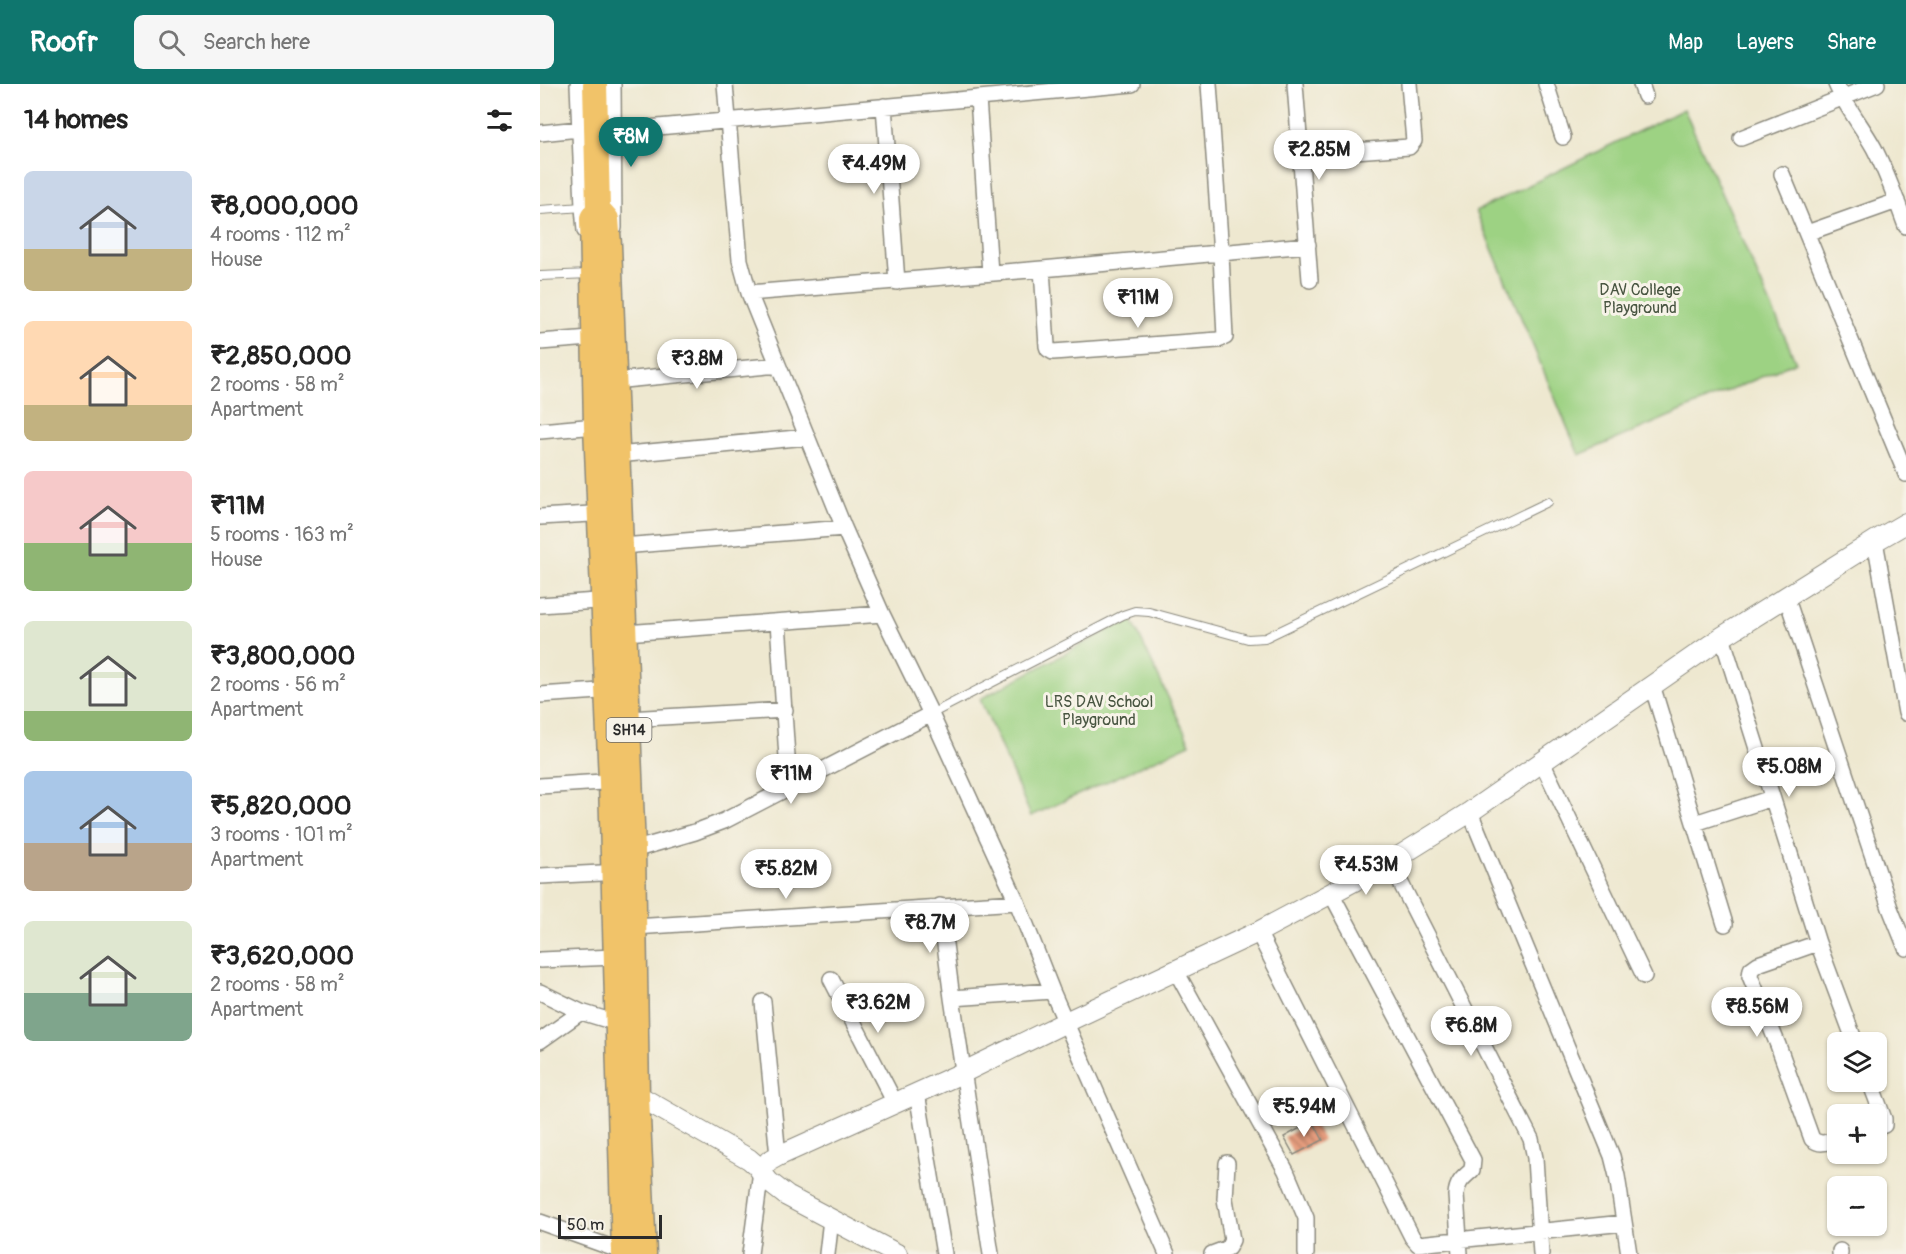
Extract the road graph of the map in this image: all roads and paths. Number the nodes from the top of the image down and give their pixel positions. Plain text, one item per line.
1 (578, 84) edge
2 (595, 84) edge
3 (613, 84) edge
4 (725, 84) edge
5 (1131, 84) edge
6 (1209, 84) edge
7 (1294, 84) edge
8 (1410, 84) edge
9 (1546, 84) edge
10 (1877, 84) edge
11 (1114, 85) edge
12 (1027, 89) edge
13 (1839, 91) edge
14 (978, 98) junction
15 (884, 106) junction
16 (728, 121) junction
17 (579, 129) junction
18 (614, 131) junction
19 (540, 133) edge
20 (1563, 137) dead end
21 (1741, 138) dead end
22 (1300, 155) junction
23 (1782, 174) dead end
24 (1897, 201) junction
25 (593, 204) junction
26 (540, 210) edge
27 (1906, 226) edge
28 (1807, 233) junction
29 (1308, 245) junction
30 (600, 246) junction
31 (1221, 254) junction
32 (1042, 269) junction
33 (990, 273) junction
34 (601, 274) junction
35 (540, 276) edge
36 (1310, 280) dead end
37 (897, 282) junction
38 (749, 293) junction
39 (602, 337) junction
40 (540, 342) edge
41 (778, 365) junction
42 (614, 381) junction
43 (596, 426) junction
44 (540, 431) edge
45 (807, 437) junction
46 (617, 455) junction
47 (1906, 474) edge
48 (1548, 502) dead end
49 (611, 513) junction
50 (540, 517) edge
51 (1906, 523) edge
52 (844, 528) junction
53 (1875, 541) junction
54 (622, 546) junction
55 (1786, 596) junction
56 (614, 600) junction
57 (540, 605) edge
58 (882, 614) junction
59 (778, 622) junction
60 (625, 633) junction
61 (1722, 637) junction
62 (1652, 686) junction
63 (617, 690) junction
64 (540, 695) edge
65 (785, 710) junction
66 (1906, 713) edge
67 (931, 714) junction
68 (628, 719) junction
69 (1542, 762) junction
70 (621, 781) junction
71 (540, 786) edge
72 (789, 787) junction
73 (1772, 798) junction
74 (1470, 812) junction
75 (1695, 823) junction
76 (1390, 862) junction
77 (627, 865) junction
78 (540, 876) edge
79 (1331, 893) junction
80 (1017, 902) junction
81 (940, 906) junction
82 (1725, 924) dead end
83 (635, 927) junction
84 (1258, 932) junction
85 (1818, 943) junction
86 (1906, 948) edge
87 (616, 957) junction
88 (540, 960) edge
89 (1176, 971) junction
90 (1644, 976) dead end
91 (831, 979) dead end
92 (1053, 991) junction
93 (540, 992) edge
94 (952, 998) junction
95 (763, 1002) dead end
96 (581, 1012) junction
97 (1066, 1022) junction
98 (627, 1026) junction
99 (1851, 1032) edge
100 (540, 1041) edge
101 (962, 1073) junction
102 (917, 1093) junction
103 (637, 1095) junction
104 (896, 1103) junction
105 (1827, 1142) edge
106 (778, 1156) junction
107 (1227, 1163) dead end
108 (761, 1171) junction
109 (831, 1219) junction
110 (540, 1222) edge
111 (1624, 1223) junction
112 (1539, 1231) junction
113 (1459, 1247) edge
114 (631, 1253) edge
115 (750, 1254) edge
116 (827, 1254) edge
117 (897, 1254) edge
118 (944, 1254) edge
119 (991, 1254) edge
120 (1167, 1254) edge
121 (1212, 1254) edge
122 (1306, 1254) edge
123 (1541, 1254) edge
124 (1629, 1254) edge

1 - 17 street
2 - 25 main road, SH14
3 - 18 street
4 - 16 street
5 - 11 street
6 - 31 street
7 - 22 street
8 - 22 street
9 - 20 street
10 - 13 street
11 - 12 street
12 - 14 street
13 - 21 street
13 - 24 street
14 - 15 street
14 - 33 street
15 - 16 street
15 - 37 street
16 - 18 street
16 - 38 street
17 - 19 street
17 - 25 street
18 - 30 street
22 - 29 street
23 - 28 street
24 - 27 street
24 - 28 street
25 - 26 lane
25 - 30 main road, SH14
28 - 47 street
29 - 31 street
29 - 36 street
30 - 34 main road, SH14
31 - 32 street
31 - 32 street
32 - 33 street
33 - 37 street
34 - 35 lane
34 - 39 main road, SH14
37 - 38 street
38 - 41 street
39 - 40 street
39 - 42 main road, SH14
39 - 43 main road, SH14
41 - 42 street
41 - 45 street
42 - 46 main road, SH14
43 - 44 street
43 - 49 main road, SH14
45 - 46 street
45 - 52 street
46 - 49 main road, SH14
48 - 67 lane
49 - 50 street
49 - 54 main road, SH14
49 - 56 main road, SH14
51 - 53 street
52 - 54 street
52 - 58 street
53 - 55 street
53 - 66 street
54 - 56 main road, SH14
55 - 61 street
55 - 86 street
56 - 57 street
56 - 60 main road, SH14
56 - 63 main road, SH14
58 - 59 street
58 - 67 street
59 - 60 street
59 - 65 street
60 - 63 main road, SH14
61 - 62 street
61 - 73 street
62 - 69 street
62 - 75 street
63 - 64 street
63 - 68 main road, SH14
63 - 70 main road, SH14
65 - 68 street
65 - 72 street
67 - 72 street
67 - 80 street
68 - 70 main road, SH14
69 - 74 street
69 - 90 street
70 - 71 street
70 - 77 main road, SH14
72 - 77 street
73 - 75 street
73 - 85 street
74 - 76 street
74 - 111 street
75 - 82 street
76 - 79 street
76 - 112 street
77 - 78 street
77 - 83 main road, SH14
77 - 87 main road, SH14
79 - 84 street
79 - 113 street
80 - 81 street
80 - 92 street
81 - 83 street
81 - 94 street
83 - 98 main road, SH14
84 - 89 street
84 - 113 street
85 - 99 street
85 - 105 street
87 - 88 street
87 - 98 main road, SH14
89 - 97 street
89 - 122 street
91 - 104 street
92 - 94 street
92 - 97 street
93 - 96 street
94 - 101 street
95 - 106 street
96 - 98 street
96 - 100 street
97 - 101 street
97 - 120 street
98 - 103 main road, SH14
98 - 114 main road, SH14
101 - 102 street
101 - 119 street
102 - 104 street
102 - 118 street
103 - 108 street
103 - 114 main road, SH14
104 - 106 street
106 - 108 street
107 - 121 street
108 - 109 street
108 - 115 street
109 - 116 street
109 - 117 street
110 - 114 street
111 - 112 street
111 - 124 street
112 - 113 street
112 - 123 street

